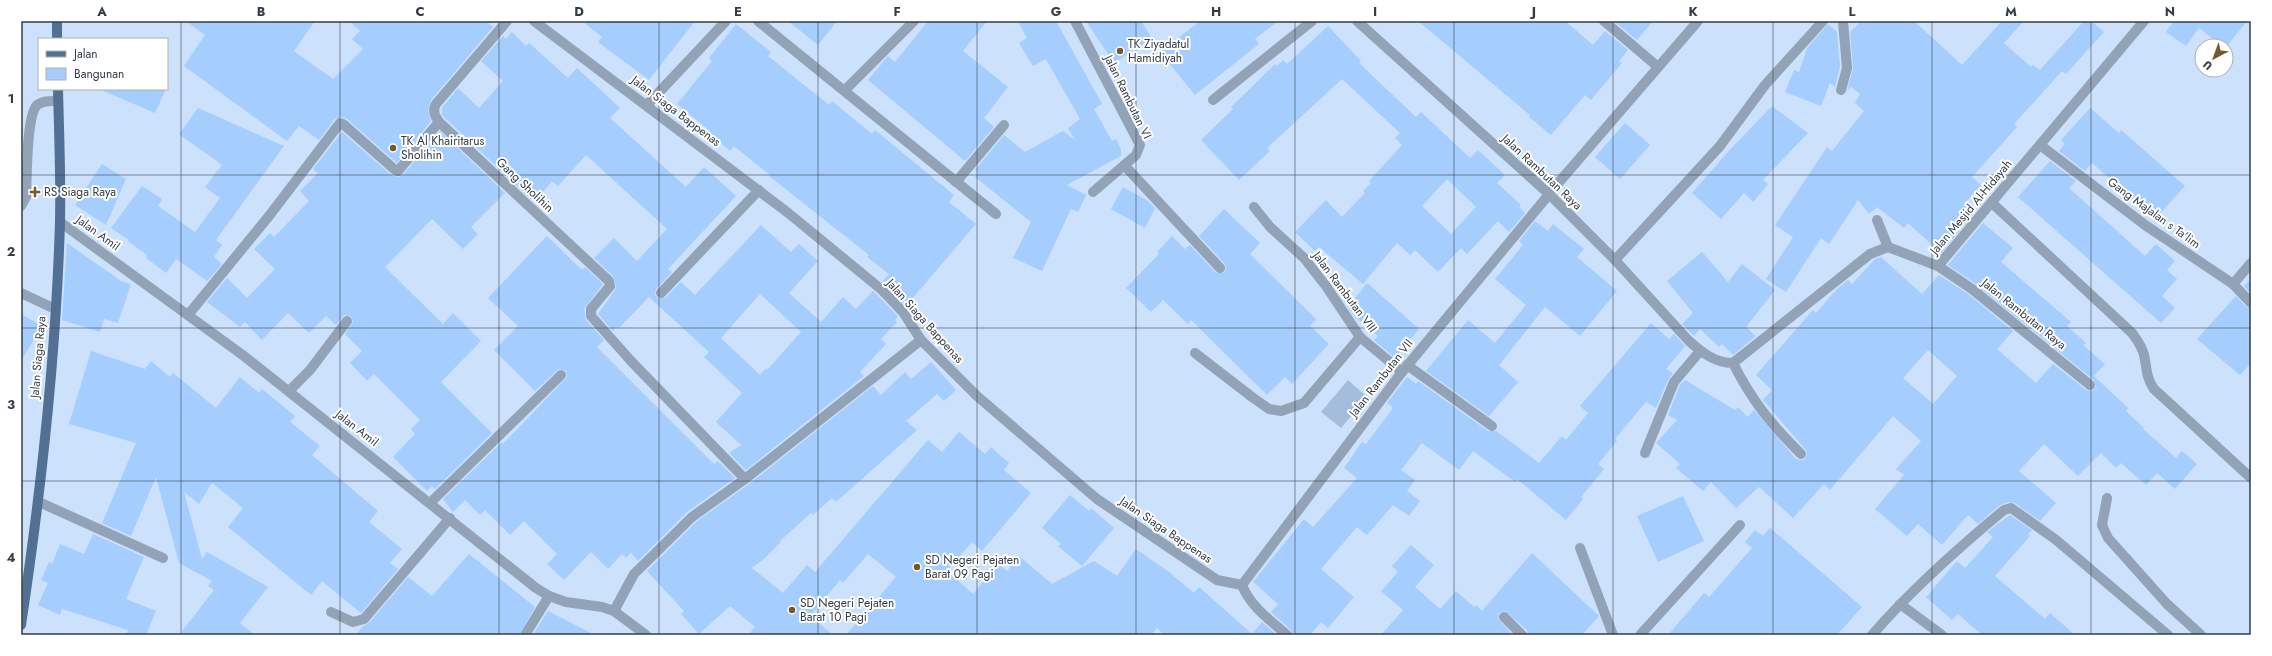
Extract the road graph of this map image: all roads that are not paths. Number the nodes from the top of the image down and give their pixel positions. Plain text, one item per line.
1 (57, 21) edge
2 (507, 21) edge
3 (534, 21) edge
4 (726, 21) edge
5 (758, 21) edge
6 (914, 21) edge
7 (1075, 21) edge
8 (1312, 21) edge
9 (1357, 21) edge
10 (1604, 21) edge
11 (1698, 21) edge
12 (1823, 21) edge
13 (1843, 21) edge
14 (2144, 21) edge
15 (57, 38) edge
16 (1658, 68) junction
17 (58, 90) edge
18 (845, 90) junction
19 (1841, 90) dead end
20 (1213, 100) dead end
21 (58, 101) junction
22 (647, 105) junction
23 (439, 122) junction
24 (1004, 125) dead end
25 (2040, 145) junction
26 (1124, 166) junction
27 (956, 182) junction
28 (759, 190) junction
29 (1093, 192) dead end
30 (1549, 194) junction
31 (1992, 203) junction
32 (21, 206) edge
33 (1254, 207) dead end
34 (996, 214) dead end
35 (1877, 220) dead end
36 (60, 222) junction
37 (1888, 248) junction
38 (1615, 260) junction
39 (2251, 263) edge
40 (1938, 266) junction
41 (1220, 268) dead end
42 (2233, 284) junction
43 (21, 293) edge
44 (661, 293) dead end
45 (2251, 303) edge
46 (55, 309) junction
47 (188, 315) junction
48 (347, 321) dead end
49 (1360, 337) junction
50 (922, 340) junction
51 (1700, 351) junction
52 (1195, 353) dead end
53 (1733, 363) junction
54 (1404, 368) junction
55 (561, 375) dead end
56 (2090, 385) dead end
57 (289, 391) junction
58 (1492, 426) dead end
59 (1645, 453) dead end
60 (1801, 454) dead end
61 (2251, 478) edge
62 (745, 479) junction
63 (2107, 498) dead end
64 (39, 502) junction
65 (430, 503) junction
66 (450, 518) junction
67 (1740, 525) dead end
68 (1580, 548) dead end
69 (163, 558) dead end
70 (1242, 585) junction
71 (549, 596) junction
72 (1900, 604) junction
73 (614, 611) junction
74 (332, 612) dead end
75 (1504, 617) dead end
76 (21, 625) edge
77 (525, 635) edge
78 (646, 635) edge
79 (1287, 635) edge
80 (1522, 635) edge
81 (1613, 635) edge
82 (1640, 635) edge
83 (1872, 635) edge
84 (1942, 635) edge
85 (2168, 635) edge
86 (2200, 635) edge

1 - 15 main road
2 - 23 street
3 - 22 street, Jalan Siaga Bappenas
4 - 22 street
5 - 18 street
6 - 18 street
7 - 26 street, Jalan Rambutan VI
8 - 20 street
9 - 30 street, Jalan Rambutan Raya
10 - 16 street
11 - 16 street, Jalan Rambutan VII
12 - 38 street
13 - 19 street
14 - 25 street, Jalan Mesjid Al-Hidayah
16 - 30 street, Jalan Rambutan VII
17 - 21 main road, Jalan Siaga Raya
18 - 27 street
21 - 32 street
21 - 36 main road, Jalan Siaga Raya
22 - 28 street, Jalan Siaga Bappenas
23 - 47 street
23 - 62 street, Gang Sholihin
24 - 27 street
25 - 31 street, Jalan Mesjid Al-Hidayah
25 - 42 street, Gang MaJalan s Ta'lim
26 - 29 street, Jalan Rambutan VI
26 - 41 street
27 - 34 street
28 - 44 street
28 - 50 street, Jalan Siaga Bappenas
30 - 38 street, Jalan Rambutan Raya
30 - 54 street, Jalan Rambutan VII
31 - 40 street, Jalan Mesjid Al-Hidayah
31 - 61 street
33 - 49 street, Jalan Rambutan VIII
35 - 37 street
36 - 46 main road, Jalan Siaga Raya
36 - 47 street, Jalan Amil
37 - 40 street, Jalan Mesjid Al-Hidayah
37 - 53 street
38 - 51 street, Jalan Rambutan Raya
39 - 42 street
40 - 56 street, Jalan Rambutan Raya
42 - 45 street, Gang MaJalan s Ta'lim
43 - 46 street
46 - 64 main road, Jalan Siaga Raya
47 - 57 street, Jalan Amil
48 - 57 street
49 - 52 street
49 - 54 street, Jalan Rambutan VIII
50 - 62 street
50 - 70 street, Jalan Siaga Bappenas
51 - 53 street
51 - 59 street
53 - 60 street
54 - 58 street, Jalan Rambutan VIII
54 - 70 street, Jalan Rambutan VII
55 - 65 street
57 - 65 street, Jalan Amil
62 - 73 street
63 - 86 street
64 - 69 street
64 - 76 main road, Jalan Siaga Raya
65 - 66 street, Jalan Amil
66 - 71 street, Jalan Amil
66 - 74 street
67 - 82 street
68 - 81 street
70 - 79 street
71 - 73 street, Jalan Amil
71 - 77 street
72 - 83 street
72 - 84 street
72 - 85 street
73 - 78 street, Jalan Amil
75 - 80 street

